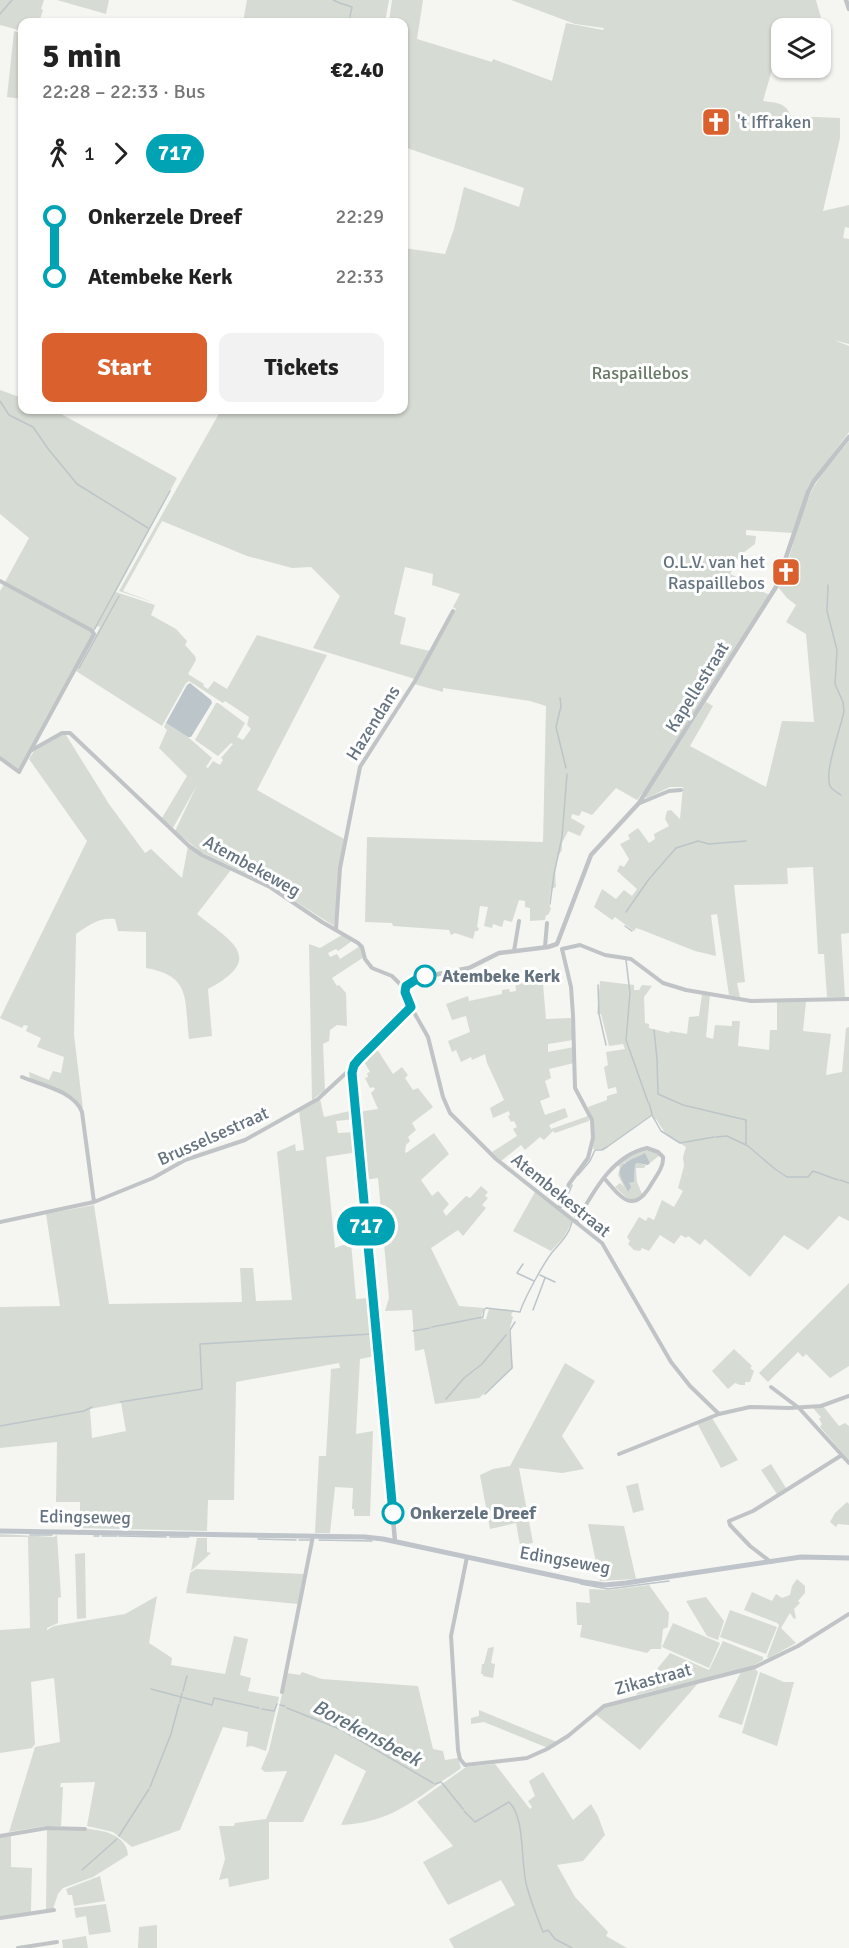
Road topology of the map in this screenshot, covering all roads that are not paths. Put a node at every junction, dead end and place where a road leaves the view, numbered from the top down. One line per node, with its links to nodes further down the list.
1 (846, 0): 2 (street)
2 (849, 9)
3 (849, 437): 9 (street, Kapellestraat)
4 (0, 581): 6 (street)
5 (453, 611): 12 (street, Hazendans)
6 (32, 750): 7 (street); 12 (street, Atembekeweg)
7 (0, 758)
8 (681, 790): 9 (street)
9 (639, 803): 13 (street, Kapellestraat)
10 (519, 921): 16 (street)
11 (547, 923): 14 (street)
12 (336, 929): 17 (street, Atembekeweg)
13 (557, 944): 14 (street); 15 (street)
14 (545, 947): 16 (street)
15 (562, 948): 18 (street); 24 (street)
16 (514, 951): 17 (street)
17 (405, 989): 19 (street, Atembekestraat)
18 (849, 999)
19 (411, 1007): 20 (street, Brusselsestraat); 24 (street, Atembekestraat)
20 (353, 1069): 23 (street, Brusselsestraat); 36 (street)
21 (22, 1077): 23 (street)
22 (604, 1178): 22 (street); 26 (street)
23 (94, 1202): 25 (street, Brusselsestraat)
24 (559, 1209): 26 (street, Atembekestraat)
25 (0, 1222)
26 (576, 1222): 30 (street, Atembekestraat)
27 (771, 1387): 29 (street)
28 (849, 1396): 29 (street)
29 (799, 1408): 30 (street); 32 (street)
30 (719, 1414): 31 (street)
31 (620, 1454)
32 (842, 1455): 33 (street); 39 (street)
33 (849, 1463)
34 (0, 1531): 35 (main road, Edingseweg)
35 (313, 1536): 36 (main road, Edingseweg); 41 (street)
36 (394, 1541): 37 (main road, Edingseweg)
37 (467, 1556): 39 (main road, Edingseweg); 40 (street, Zikastraat)
38 (849, 1558): 39 (main road, Edingseweg)
39 (771, 1562)
40 (849, 1614)
41 (282, 1692)
42 (85, 1829): 43 (street)
43 (0, 1836)
44 (54, 1910): 45 (street)
45 (0, 1918)
46 (57, 1942): 47 (street)
47 (18, 1948)

